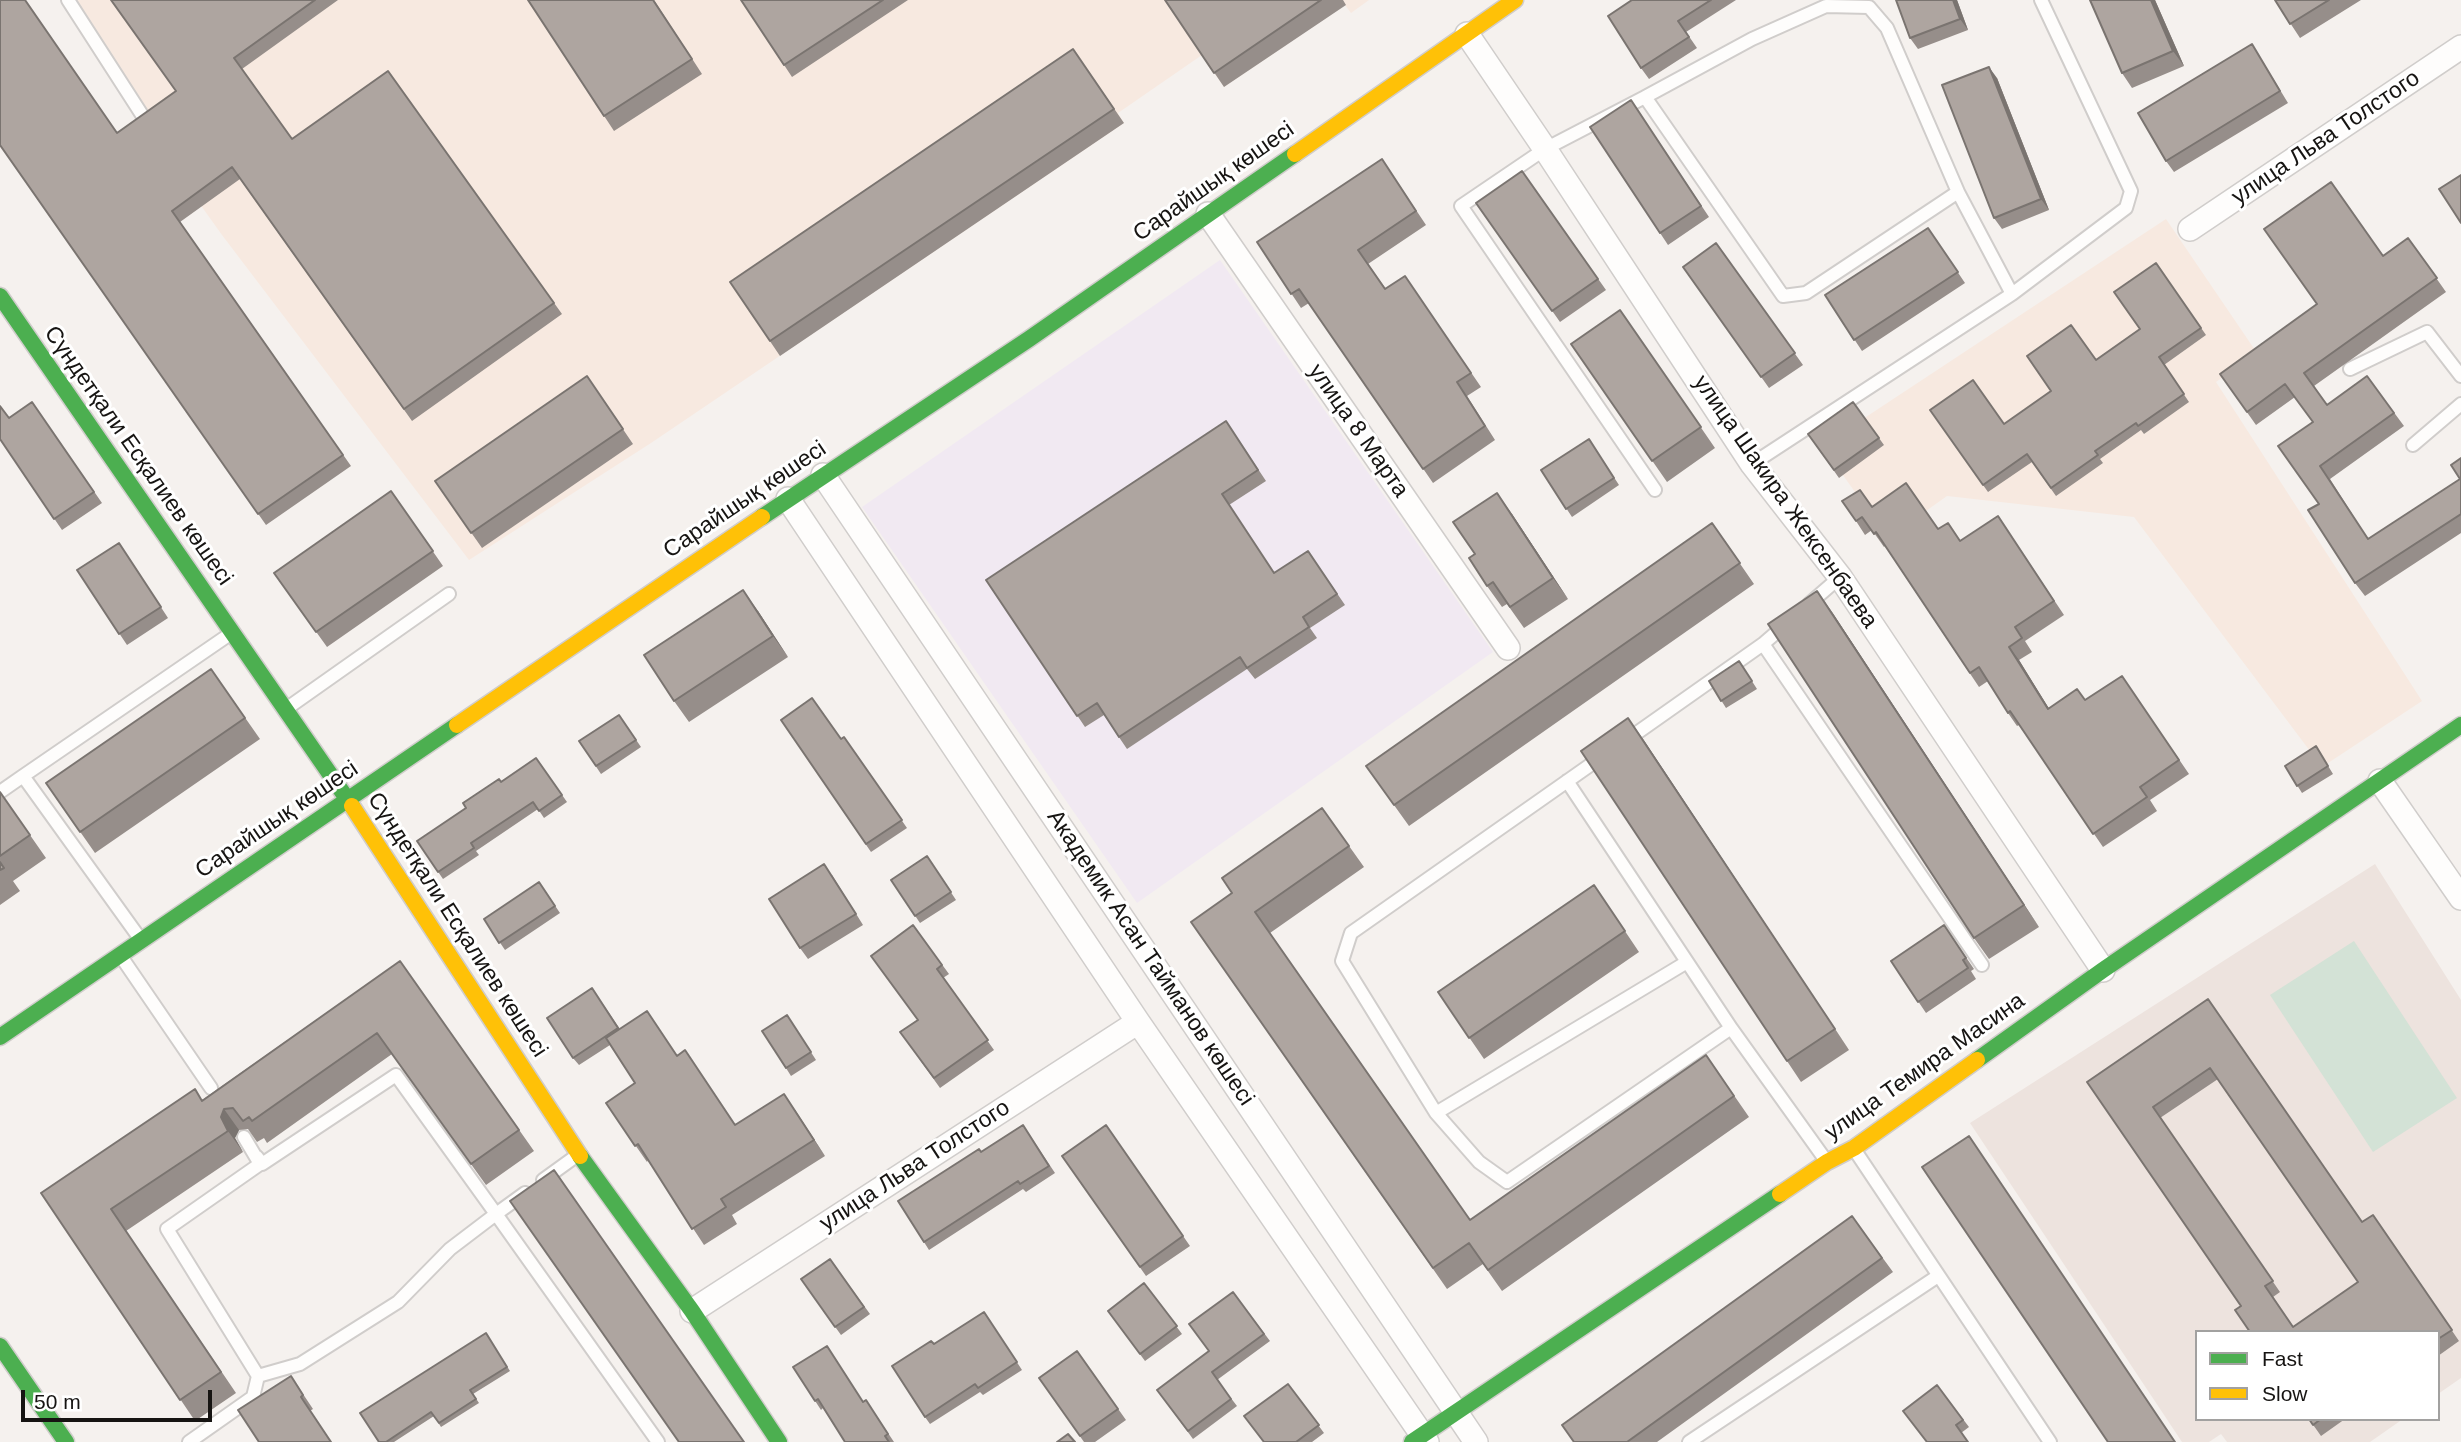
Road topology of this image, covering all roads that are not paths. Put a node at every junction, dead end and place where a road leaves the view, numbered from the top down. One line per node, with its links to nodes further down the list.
1 (68, 0): 7 (lane)
2 (1515, 0): 4 (street, Сарайшық көшесі)
3 (2041, 0): 12 (lane)
4 (1467, 34): 8 (street, улица Шакира Жексенбаева); 10 (street, Сарайшық көшесі)
5 (2461, 47): 11 (street, улица Льва Толстого)
6 (1645, 97): 8 (lane); 9 (lane); 9 (lane)
7 (144, 118)
8 (1545, 149): 18 (street, улица Шакира Жексенбаева); 20 (lane)
9 (1958, 192): 12 (lane)
10 (1208, 214): 19 (street, Сарайшық көшесі); 26 (street, улица 8 Марта)
11 (2190, 229)
12 (2012, 294): 18 (lane)
13 (0, 296): 24 (street, Сүндетқали Есқалиев көшесі)
14 (2350, 369): 15 (lane)
15 (2461, 376)
16 (2461, 404): 17 (lane)
17 (2413, 445)
18 (1752, 464): 22 (street, улица Шакира Жексенбаева)
19 (823, 475): 21 (street, Сарайшық көшесі); 55 (street, Академик Асан Тайманов көшесі)
20 (1654, 490)
21 (788, 499): 33 (street, Сарайшық көшесі); 40 (street, Академик Асан Тайманов көшесі)
22 (1840, 577): 25 (lane); 39 (street, улица Шакира Жексенбаева)
23 (449, 594): 27 (lane)
24 (232, 632): 27 (street, Сүндетқали Есқалиев көшесі); 29 (lane)
25 (1763, 644): 30 (lane); 38 (lane)
26 (1508, 648)
27 (285, 709): 33 (street, Сүндетқали Есқалиев көшесі)
28 (2461, 725): 31 (street, улица Темира Масина)
29 (23, 776): 32 (lane); 35 (lane)
30 (1567, 781): 37 (lane); 44 (lane)
31 (2380, 781): 34 (street); 39 (street, улица Темира Масина)
32 (0, 792)
33 (347, 799): 35 (street, Сарайшық көшесі); 48 (street, Сүндетқали Есқалиев көшесі)
34 (2461, 898)
35 (142, 940): 36 (street, Сарайшық көшесі)
36 (120, 955): 42 (street, Сарайшық көшесі); 43 (lane)
37 (1687, 962): 41 (lane); 44 (lane)
38 (1982, 965)
39 (2103, 970): 47 (street, улица Темира Масина)
40 (1139, 1021): 52 (street, улица Льва Толстого); 56 (street, Академик Асан Тайманов көшесі)
41 (1731, 1028): 44 (lane); 49 (lane)
42 (0, 1037)
43 (211, 1088)
44 (1436, 1113)
45 (236, 1125): 46 (lane)
46 (244, 1137): 50 (lane); 54 (lane)
47 (1854, 1148): 49 (street, улица Темира Масина); 51 (lane)
48 (579, 1154): 50 (lane); 52 (street, Сүндетқали Есқалиев көшесі)
49 (1827, 1162): 55 (street, улица Темира Масина)
50 (496, 1214): 54 (lane); 59 (lane)
51 (1938, 1276): 62 (lane); 63 (lane)
52 (692, 1311): 60 (street, Сүндетқали Есқалиев көшесі)
53 (0, 1346): 57 (street)
54 (258, 1376): 58 (lane)
55 (1455, 1413): 56 (street, улица Темира Масина); 61 (street, Академик Асан Тайманов көшесі)
56 (1421, 1440)
57 (66, 1442)
58 (189, 1442)
59 (658, 1442)
60 (779, 1442)
61 (1476, 1442)
62 (1689, 1442)
63 (2050, 1442)

